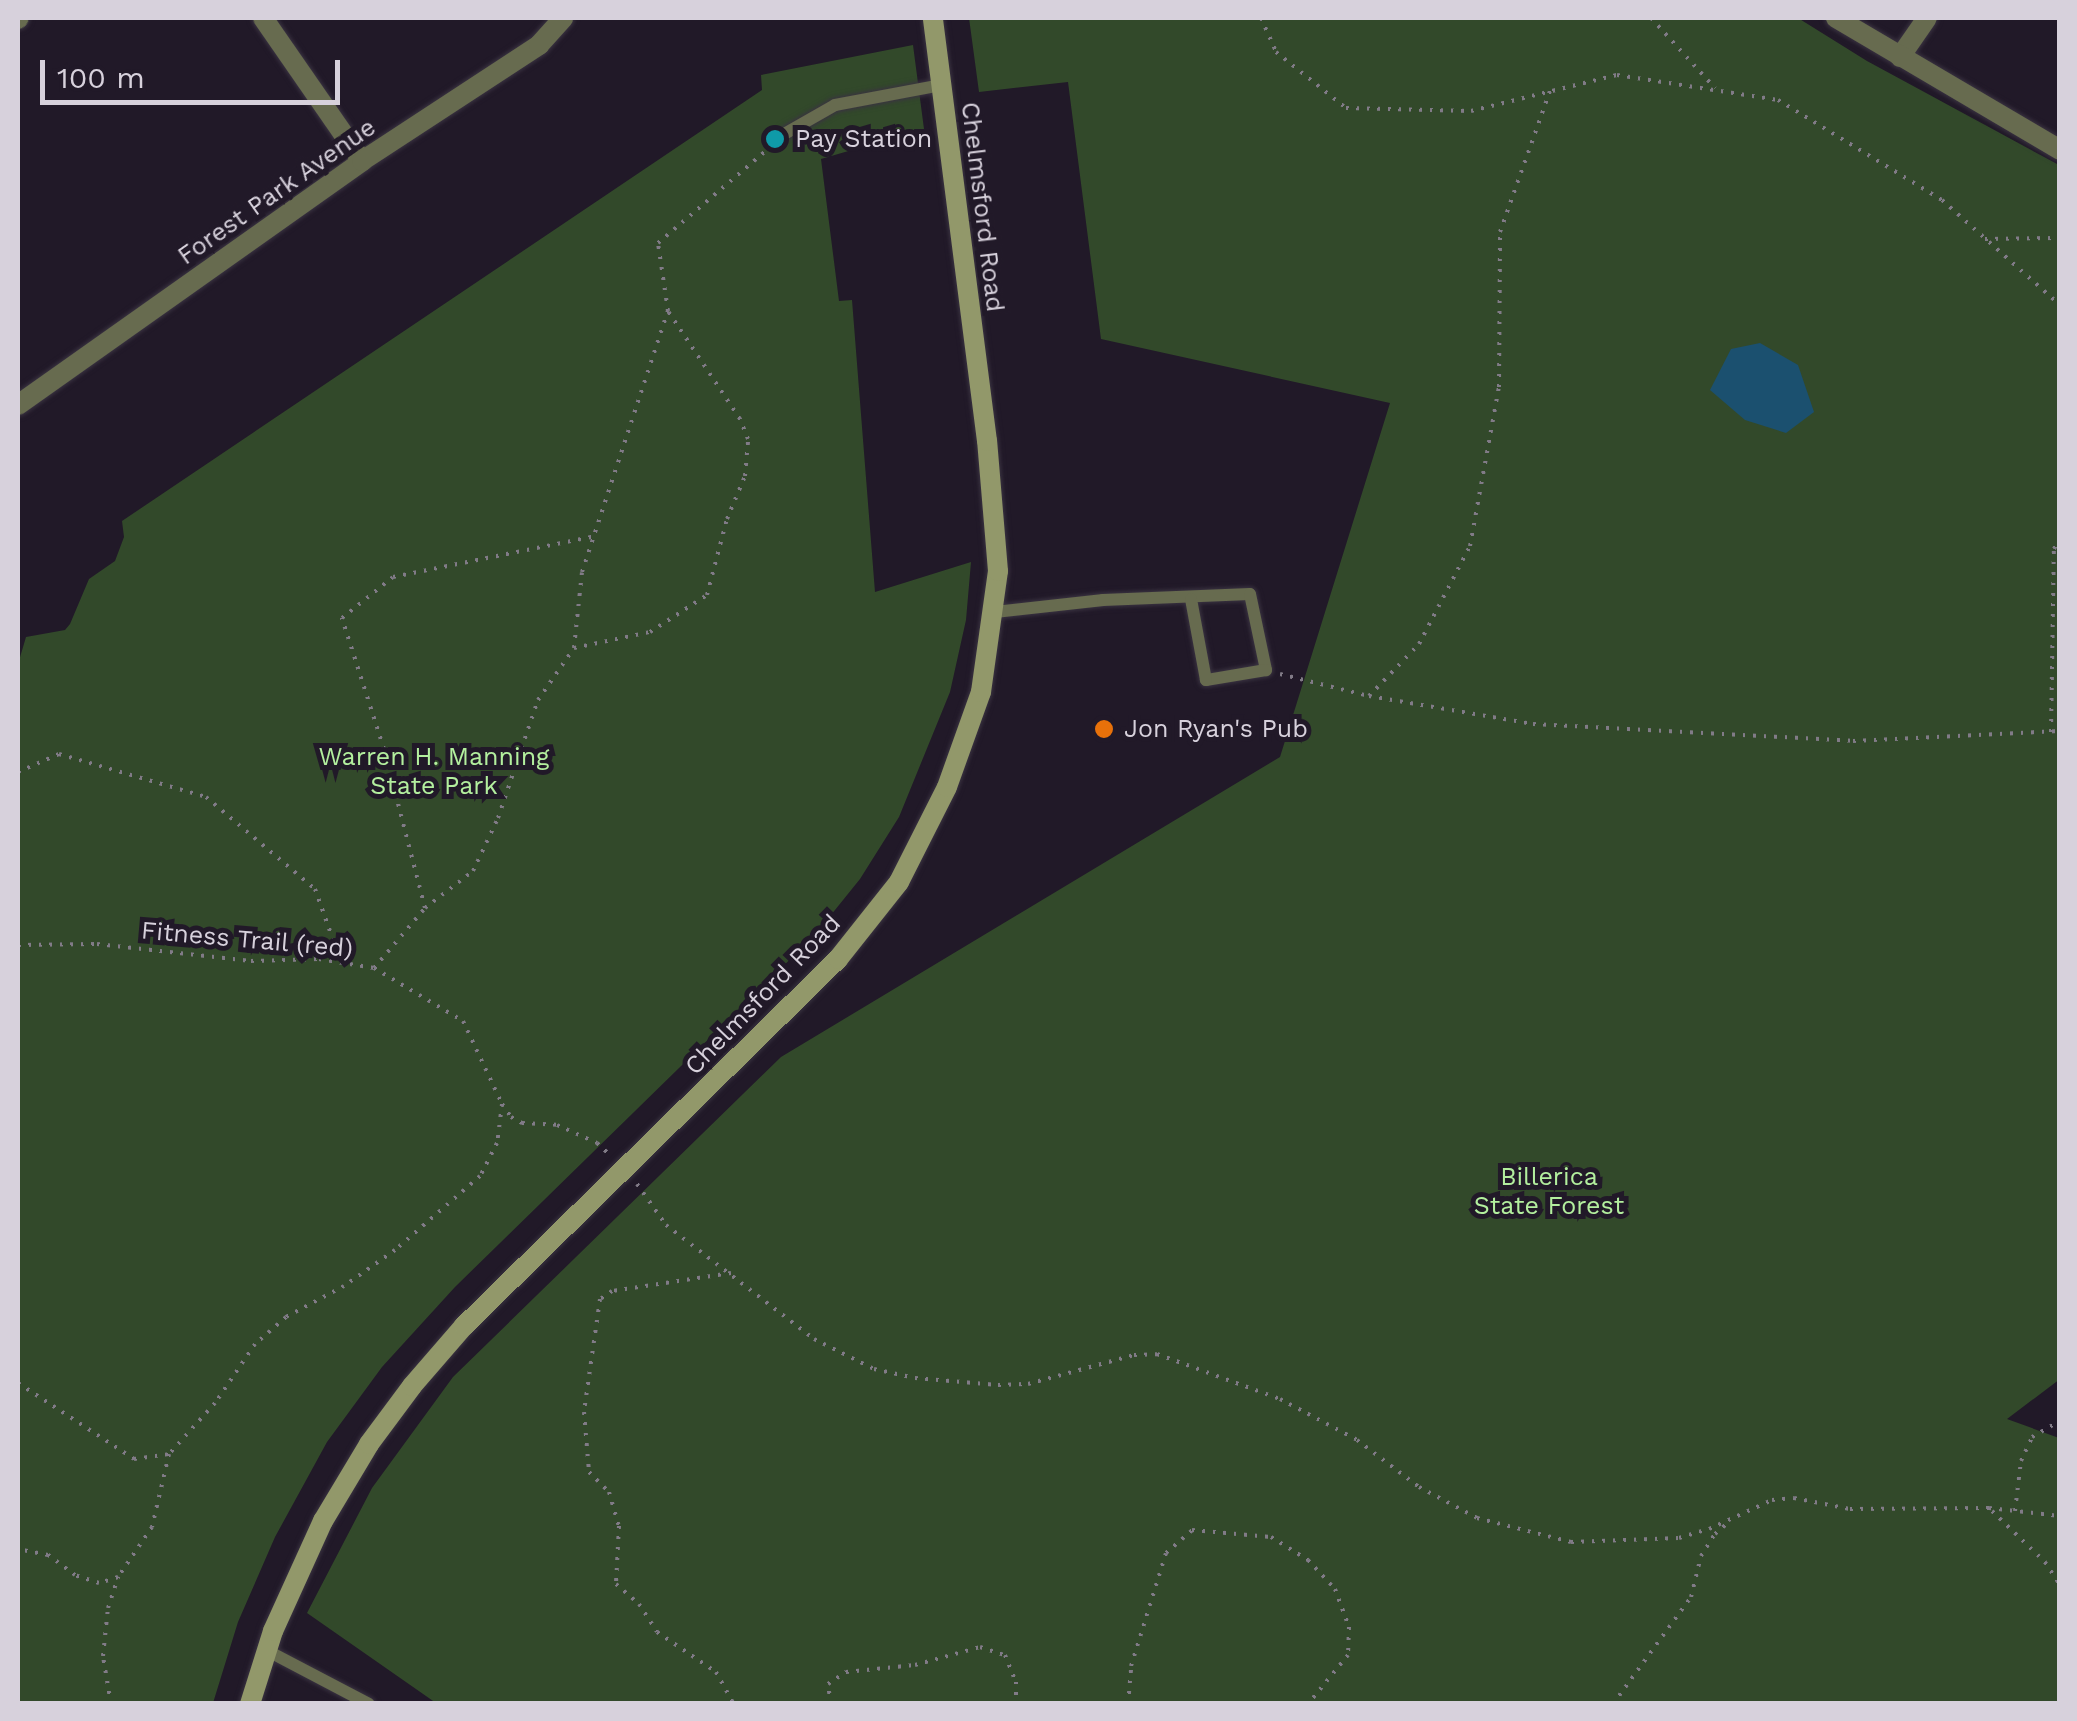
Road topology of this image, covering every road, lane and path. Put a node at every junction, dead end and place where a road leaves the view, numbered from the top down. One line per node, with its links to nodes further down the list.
1 (262, 18): 14 (street)
2 (563, 18): 14 (street, Forest Park Avenue)
3 (933, 18): 9 (main road, Chelmsford Road)
4 (1261, 18): 11 (path)
5 (1651, 18): 10 (path)
6 (1836, 18): 8 (street)
7 (1927, 18): 8 (street)
8 (1900, 57): 13 (street)
9 (942, 85): 12 (lane); 23 (main road, Chelmsford Road)
10 (1718, 90): 11 (path); 15 (path)
11 (1550, 92): 26 (path)
12 (786, 134): 18 (path)
13 (2060, 150)
14 (362, 162): 19 (street, Forest Park Avenue)
15 (1985, 238): 16 (path); 17 (path)
16 (2060, 238)
17 (2060, 305)
18 (668, 311): 20 (path); 24 (path)
19 (18, 405)
20 (596, 536): 24 (path); 30 (path)
21 (2060, 537): 28 (path)
22 (1191, 599): 23 (lane); 25 (lane); 25 (lane)
23 (995, 612): 35 (main road, Chelmsford Road)
24 (574, 648): 30 (path)
25 (1266, 670): 26 (path)
26 (1370, 696): 28 (path)
27 (2060, 731): 28 (path)
28 (2051, 732)
29 (18, 772): 32 (path)
30 (425, 908): 33 (path)
31 (18, 945): 32 (path, Fitness Trail (red))
32 (341, 962): 33 (path, Fitness Trail (red))
33 (374, 968): 34 (path, Fitness Trail (red))
34 (502, 1104): 35 (path); 39 (path)
35 (624, 1169): 36 (path); 47 (main road, Chelmsford Road)
36 (731, 1273): 43 (path); 51 (path)
37 (18, 1383): 39 (path)
38 (2060, 1421): 41 (path)
39 (169, 1454): 45 (path)
40 (1989, 1508): 41 (path); 43 (path); 46 (path)
41 (2015, 1511): 42 (path)
42 (2060, 1516)
43 (1735, 1517): 56 (path)
44 (18, 1549): 45 (path)
45 (118, 1577): 48 (path)
46 (2060, 1584)
47 (266, 1650): 49 (main road, Chelmsford Road); 50 (lane)
48 (110, 1704)
49 (250, 1704)
50 (370, 1704)
51 (734, 1704)
52 (831, 1704): 53 (path)
53 (1016, 1704)
54 (1128, 1704): 55 (path)
55 (1308, 1704)
56 (1613, 1704)

